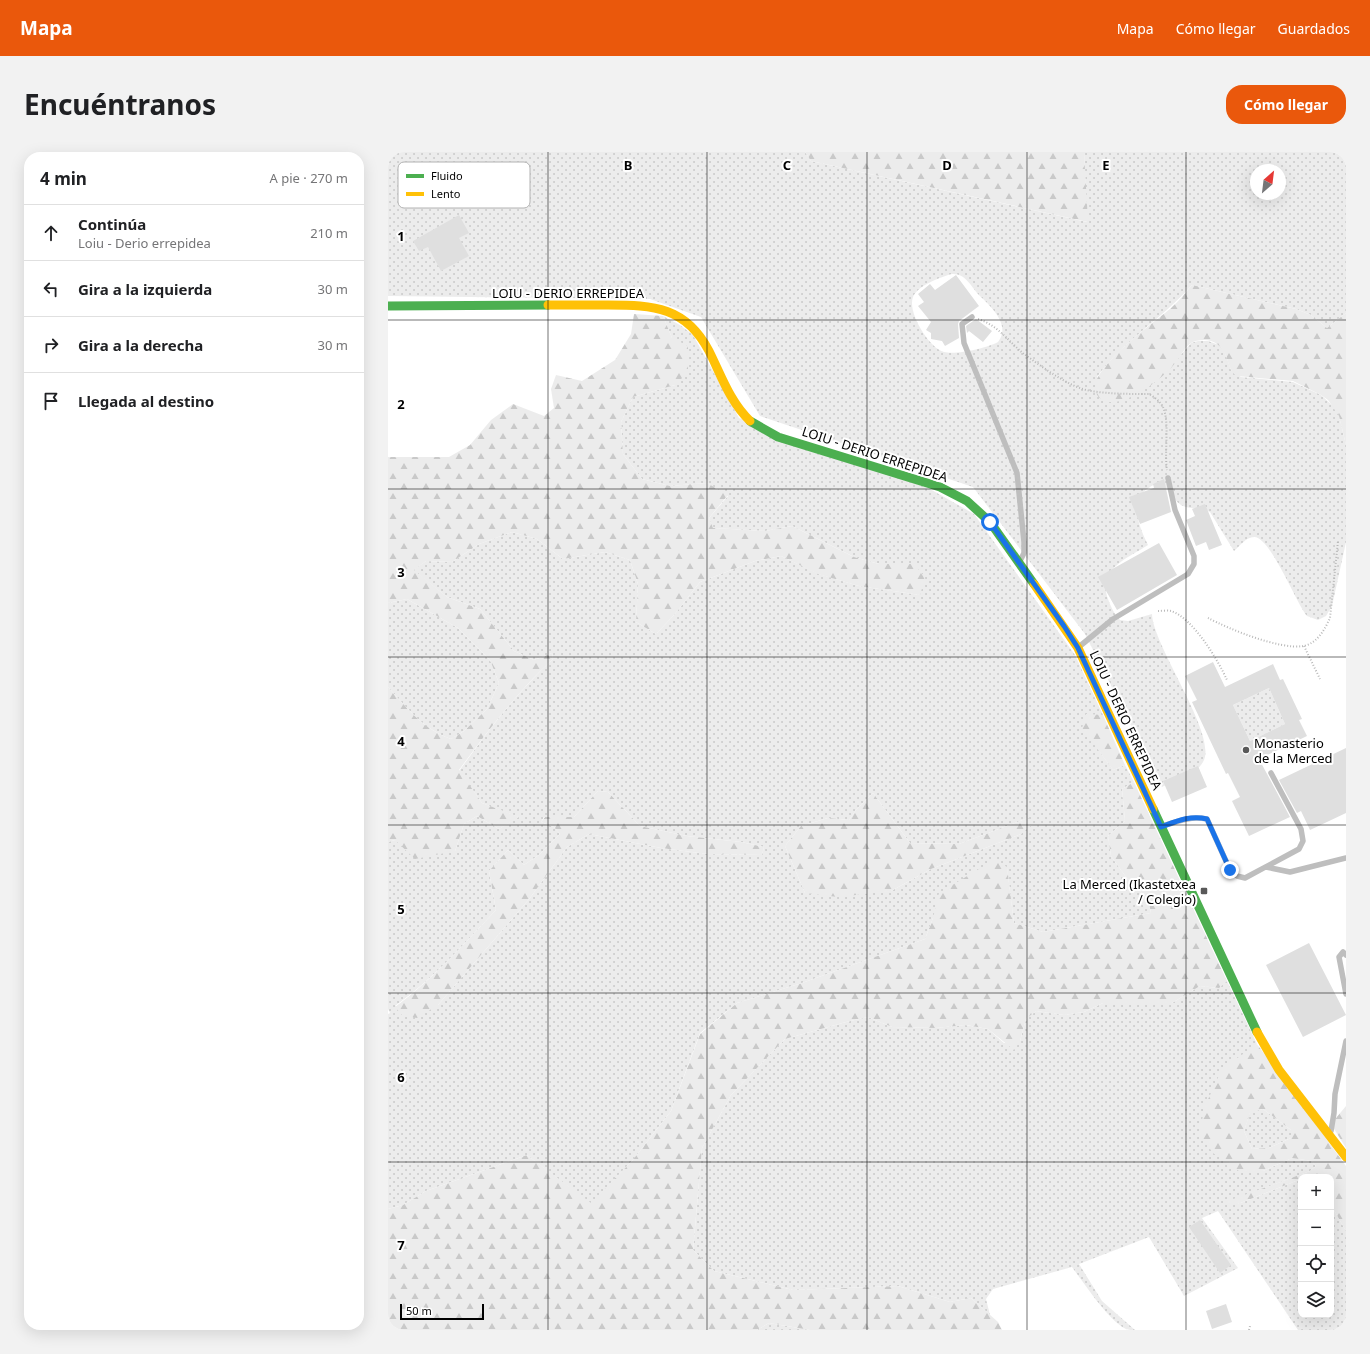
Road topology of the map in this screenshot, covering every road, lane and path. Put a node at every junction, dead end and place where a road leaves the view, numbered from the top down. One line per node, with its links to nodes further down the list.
1 (388, 306): 5 (main road, LOIU - DERIO ERREPIDEA)
2 (972, 317): 3 (path); 5 (lane)
3 (1168, 478): 9 (lane)
4 (1338, 541): 8 (path)
5 (1019, 563): 9 (main road, LOIU - DERIO ERREPIDEA)
6 (1158, 611): 11 (path)
7 (1208, 618): 8 (path)
8 (1304, 646): 10 (path)
9 (1078, 648): 13 (main road, LOIU - DERIO ERREPIDEA)
10 (1320, 679)
11 (1227, 680)
12 (1271, 773): 15 (lane)
13 (1161, 827): 15 (lane); 19 (main road, LOIU - DERIO ERREPIDEA)
14 (1346, 858): 15 (lane)
15 (1266, 867)
16 (1346, 955): 17 (lane)
17 (1346, 994)
18 (1346, 1041): 19 (lane)
19 (1330, 1136): 20 (main road, LOIU - DERIO ERREPIDEA)
20 (1346, 1157)
21 (1250, 1326): 22 (path)
22 (1249, 1330)

